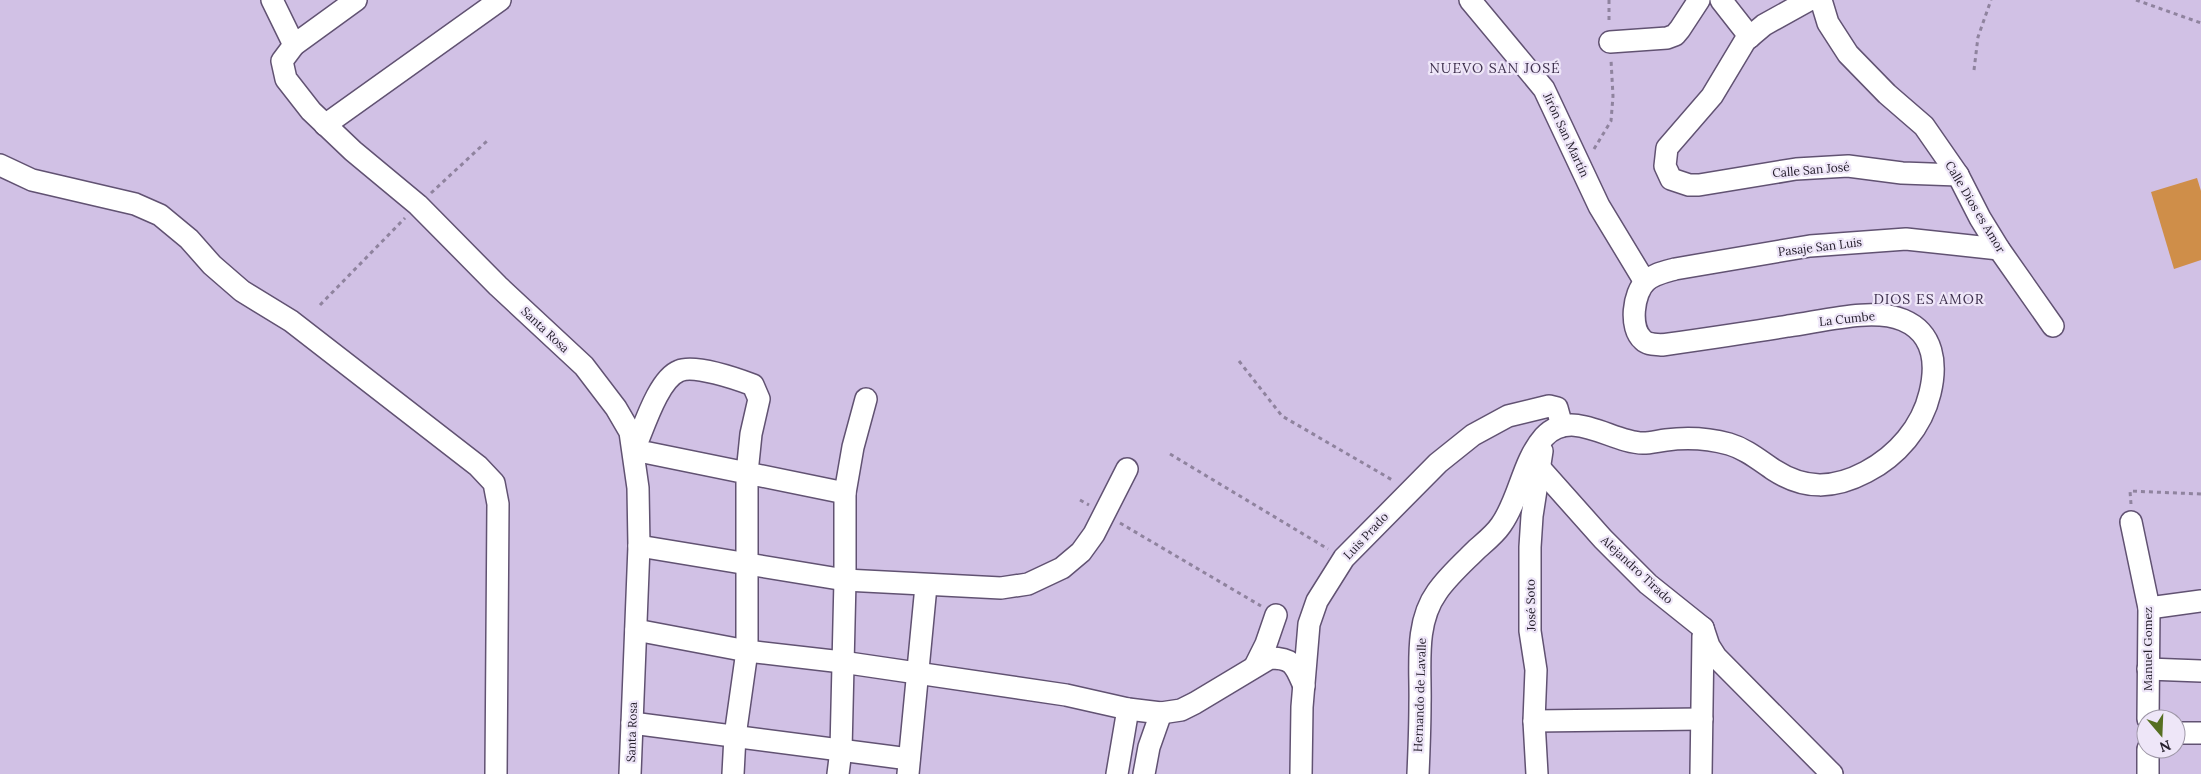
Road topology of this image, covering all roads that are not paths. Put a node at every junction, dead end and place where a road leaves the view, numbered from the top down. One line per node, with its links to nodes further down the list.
1 (272, 0): 11 (street)
2 (356, 0): 11 (street, Santa Rosa)
3 (500, 0): 12 (street)
4 (1470, 0): 16 (street, Jirón San Martín)
5 (1699, 0): 10 (street)
6 (1721, 0): 9 (street)
7 (1808, 0): 9 (street)
8 (1821, 0): 14 (street, Calle Dios es Amor)
9 (1750, 37): 14 (street, Calle San José)
10 (1610, 42)
11 (294, 45): 12 (street, Santa Rosa)
12 (325, 125): 20 (street, Santa Rosa)
13 (0, 165): 54 (street)
14 (1958, 175): 15 (street, Calle Dios es Amor)
15 (1999, 249): 16 (street, Pasaje San Luis); 17 (street, Calle Dios es Amor)
16 (1644, 282): 19 (street, La Cumbe)
17 (2053, 326)
18 (866, 399): 24 (street)
19 (1553, 431): 21 (street, José Soto); 41 (street, Luis Prado); 61 (street, Hernando de Lavalle)
20 (634, 450): 23 (street); 23 (street); 26 (street, Santa Rosa)
21 (1538, 466): 33 (street, Alejandro Tirado); 46 (street, José Soto)
22 (1127, 469): 29 (street)
23 (747, 473): 24 (street); 27 (street)
24 (845, 493): 28 (street)
25 (2131, 522): 31 (street, Manuel Gomez)
26 (639, 546): 27 (street); 34 (street, Santa Rosa)
27 (747, 564): 28 (street); 35 (street)
28 (845, 580): 29 (street); 36 (street)
29 (926, 586): 40 (street)
30 (2201, 601): 31 (street)
31 (2149, 608): 38 (street, Manuel Gomez)
32 (1276, 615): 37 (street)
33 (1703, 628): 45 (street); 64 (street)
34 (636, 630): 35 (street); 47 (street, Santa Rosa)
35 (747, 651): 36 (street); 50 (street)
36 (842, 662): 40 (street); 51 (street)
37 (1255, 666): 41 (street); 44 (street)
38 (2148, 669): 39 (street); 43 (street, Manuel Gomez)
39 (2201, 671)
40 (918, 674): 42 (street); 53 (street)
41 (1304, 686): 60 (street, Luis Prado)
42 (1128, 709): 44 (street); 58 (street)
43 (2148, 709)
44 (1161, 713): 59 (street)
45 (1702, 719): 46 (street); 63 (street)
46 (1534, 721): 62 (street, José Soto)
47 (632, 723): 50 (street); 55 (street, Santa Rosa)
48 (2186, 733): 49 (street)
49 (2201, 733)
50 (735, 736): 51 (street); 56 (street)
51 (841, 750): 53 (street); 57 (street)
52 (2148, 759): 65 (street)
53 (908, 766)
54 (496, 774)
55 (630, 774)
56 (733, 774)
57 (838, 774)
58 (1117, 774)
59 (1144, 774)
60 (1301, 774)
61 (1418, 774)
62 (1537, 774)
63 (1701, 774)
64 (1832, 774)
65 (2148, 774)

